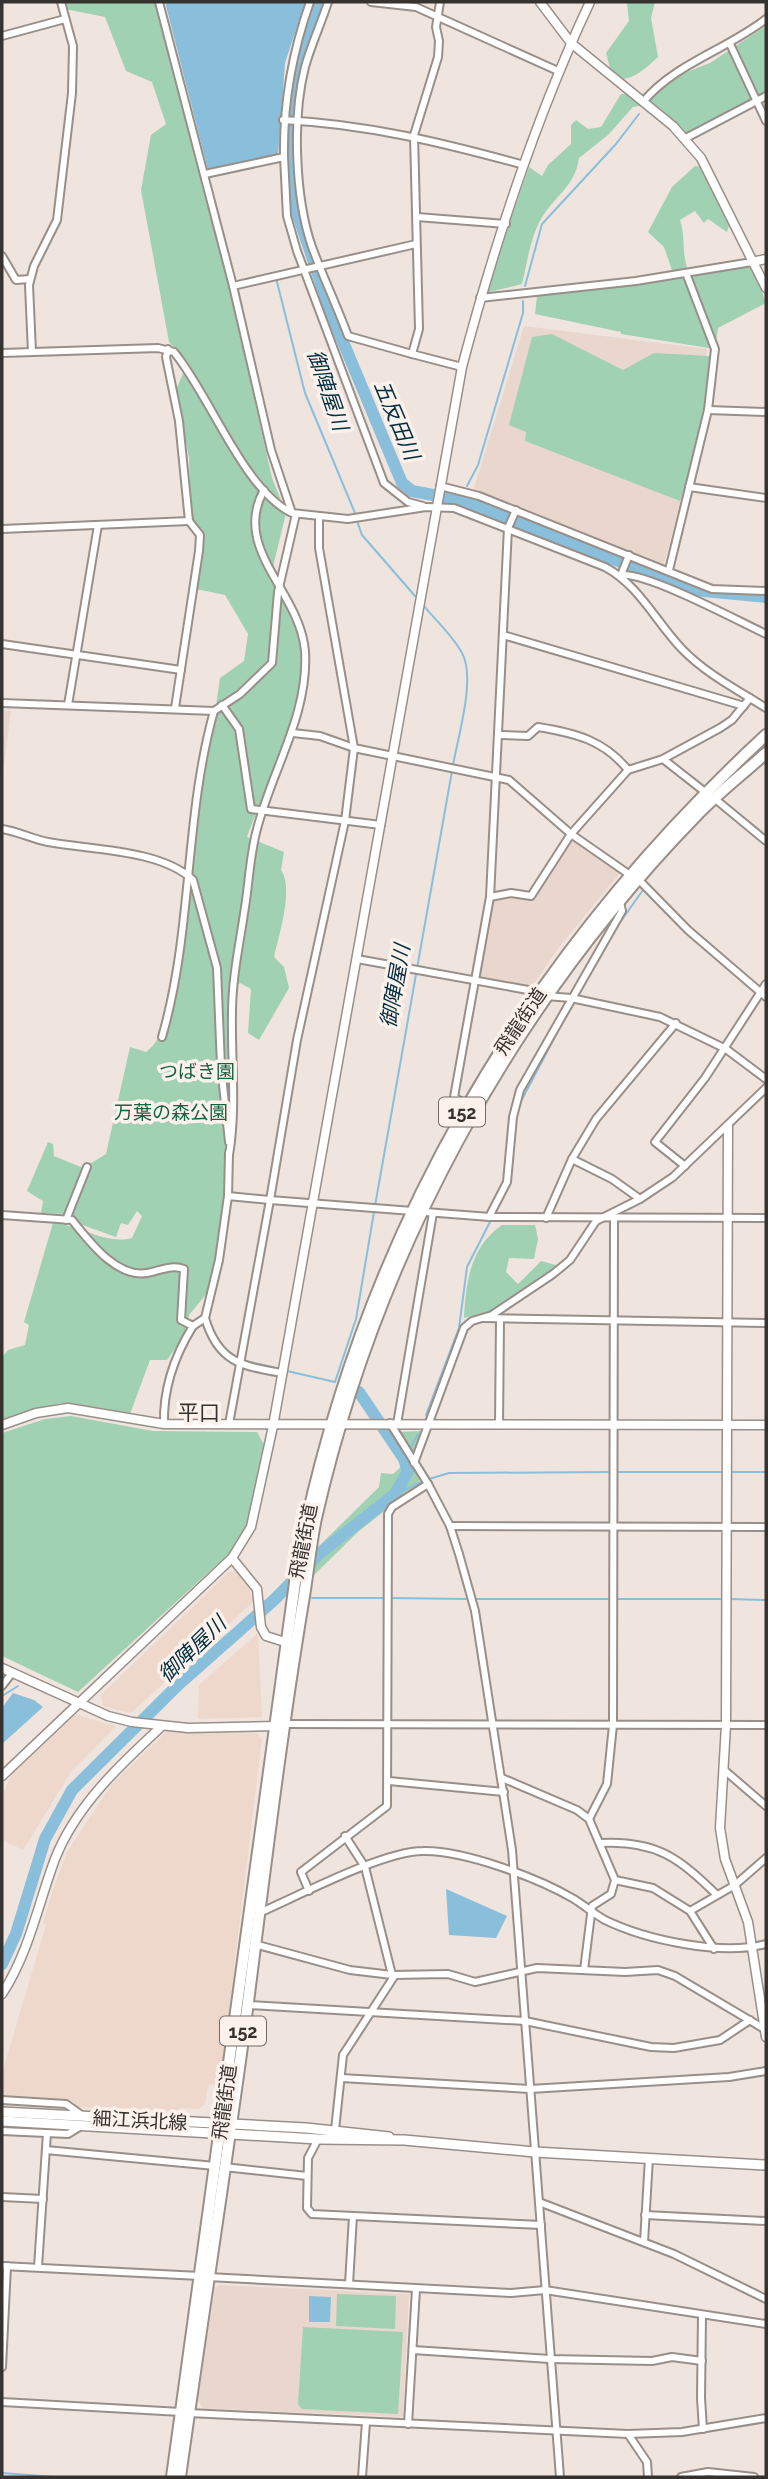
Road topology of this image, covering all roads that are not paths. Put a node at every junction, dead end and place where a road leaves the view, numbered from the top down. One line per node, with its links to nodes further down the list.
1 (61, 2): 10 (street)
2 (159, 2): 26 (street)
3 (310, 2): 19 (street)
4 (328, 2): 20 (street)
5 (371, 2): 9 (street)
6 (440, 2): 9 (street)
7 (540, 2): 13 (street)
8 (590, 2): 13 (street)
9 (437, 16): 15 (street); 22 (street)
10 (65, 19): 12 (street); 36 (street)
11 (766, 19): 14 (street)
12 (2, 36)
13 (571, 43): 15 (street); 17 (street)
14 (730, 44): 17 (street); 18 (street)
15 (558, 71): 25 (street)
16 (766, 96): 18 (street)
17 (643, 102): 23 (street)
18 (756, 102): 21 (street); 23 (street)
19 (284, 120): 20 (street); 24 (street)
20 (298, 121): 22 (street); 33 (street)
21 (766, 121)
22 (414, 135): 25 (street); 27 (street)
23 (684, 139): 32 (street)
24 (284, 156): 26 (street); 34 (street)
25 (524, 164): 28 (street)
26 (205, 174): 37 (street)
27 (417, 217): 28 (street); 29 (street)
28 (506, 224): 39 (street)
29 (416, 244): 33 (street); 43 (street)
30 (2, 256): 36 (street)
31 (766, 259): 32 (street)
32 (752, 262): 35 (street); 38 (street)
33 (321, 265): 34 (street); 43 (street)
34 (305, 267): 37 (street); 51 (street)
35 (686, 273): 39 (street); 45 (street)
36 (30, 279): 41 (street)
37 (233, 286): 53 (street)
38 (766, 288)
39 (480, 298): 44 (street)
40 (168, 349): 41 (street); 49 (street); 55 (street)
41 (32, 352): 42 (street)
42 (2, 353)
43 (412, 354): 44 (street)
44 (462, 367): 48 (street)
45 (708, 410): 46 (street); 47 (street)
46 (766, 412)
47 (689, 487): 50 (street); 60 (street)
48 (439, 489): 51 (street); 52 (street)
49 (264, 490): 53 (street); 62 (street)
50 (766, 498)
51 (433, 505): 54 (street); 57 (street); 82 (street)
52 (515, 512): 57 (street); 59 (street)
53 (294, 513): 54 (street); 62 (street)
54 (319, 517): 80 (street)
55 (189, 521): 56 (street); 68 (street)
56 (98, 525): 58 (street); 67 (street)
57 (509, 527): 61 (street); 65 (street)
58 (2, 528)
59 (628, 558): 60 (street); 61 (street)
60 (669, 570): 63 (street)
61 (622, 573): 64 (street); 69 (street)
62 (279, 586): 72 (street); 77 (street)
63 (766, 591)
64 (766, 634)
65 (503, 635): 74 (street); 78 (street)
66 (2, 644): 67 (street)
67 (76, 656): 68 (street); 71 (street)
68 (181, 670): 75 (street)
69 (750, 698): 73 (street); 74 (street)
70 (2, 703): 71 (street)
71 (68, 705): 75 (street)
72 (222, 705): 76 (street); 87 (street)
73 (765, 705)
74 (744, 706): 83 (street)
75 (175, 708): 76 (street)
76 (214, 711): 93 (street)
77 (293, 733): 80 (street); 87 (street)
78 (500, 735): 84 (street); 85 (street)
79 (766, 735): 86 (highway, 飛龍街道 / 152)
80 (354, 748): 82 (street); 88 (street)
81 (766, 753): 86 (highway, 飛龍街道 / 152)
82 (393, 756): 85 (street); 89 (street)
83 (663, 760): 84 (street); 86 (street)
84 (628, 770): 91 (street)
85 (498, 775): 91 (street); 95 (street)
86 (710, 795): 92 (street); 94 (highway, 飛龍街道 / 152)
87 (264, 811): 88 (street); 111 (street)
88 (345, 821): 89 (street); 117 (street)
89 (381, 825): 97 (street)
90 (2, 829): 93 (street)
91 (571, 834): 94 (street); 95 (street)
92 (766, 841)
93 (188, 875): 105 (street); 111 (street)
94 (634, 877): 96 (highway, 飛龍街道 / 152); 100 (street); 101 (highway, 飛龍街道 / 152)
95 (490, 897): 98 (street)
96 (620, 900): 101 (highway, 飛龍街道 / 152); 103 (street)
97 (357, 959): 98 (street); 118 (street)
98 (475, 981): 101 (street); 109 (street)
99 (766, 984): 100 (street)
100 (760, 992): 102 (street); 106 (street)
101 (542, 994): 103 (street); 109 (highway, 飛龍街道 / 152); 119 (highway, 飛龍街道 / 152)
102 (766, 997)
103 (571, 998): 104 (street); 122 (street)
104 (676, 1023): 106 (street); 112 (street)
105 (162, 1037)
106 (726, 1049): 107 (street); 113 (street)
107 (766, 1079)
108 (766, 1088): 110 (street)
109 (466, 1105): 119 (highway, 飛龍街道 / 152)
110 (728, 1126): 113 (street); 126 (street)
111 (229, 1155): 115 (street)
112 (572, 1159): 116 (street); 123 (street)
113 (685, 1166): 116 (street)
114 (87, 1167): 128 (street)
115 (228, 1196): 117 (street); 129 (street)
116 (640, 1199): 124 (street)
117 (270, 1200): 118 (street); 136 (street)
118 (313, 1204): 119 (street); 137 (street)
119 (416, 1212): 120 (street); 144 (highway, 飛龍街道 / 152)
120 (433, 1213): 122 (street); 138 (street)
121 (2, 1215): 128 (street)
122 (491, 1217): 123 (street)
123 (546, 1218): 124 (street)
124 (604, 1218): 125 (street); 130 (street)
125 (614, 1218): 126 (street); 132 (street)
126 (727, 1218): 127 (street); 133 (street)
127 (766, 1218)
128 (66, 1220): 135 (street)
129 (205, 1318): 135 (street); 136 (street)
130 (482, 1318): 131 (street); 141 (street)
131 (500, 1321): 132 (street); 142 (street)
132 (614, 1322): 133 (street); 145 (street)
133 (727, 1322): 134 (street); 146 (street)
134 (766, 1322)
135 (193, 1326): 139 (street)
136 (239, 1363): 137 (street); 140 (street)
137 (282, 1373): 148 (street)
138 (393, 1423): 141 (street); 144 (street); 149 (street)
139 (164, 1424): 140 (street); 143 (street)
140 (229, 1424): 148 (street)
141 (428, 1424): 142 (street); 149 (street)
142 (499, 1424): 145 (street)
143 (2, 1425)
144 (335, 1425): 148 (street); 156 (highway, 飛龍街道 / 152); 166 (highway, 飛龍街道 / 152)
145 (612, 1425): 146 (street); 152 (street)
146 (727, 1425): 147 (street); 153 (street)
147 (766, 1425)
148 (274, 1426): 155 (street)
149 (412, 1460): 150 (street)
150 (428, 1484): 151 (street); 161 (street)
151 (450, 1526): 152 (street); 162 (street)
152 (612, 1526): 153 (street); 163 (street)
153 (726, 1527): 154 (street); 167 (street)
154 (766, 1527)
155 (232, 1558): 156 (street); 160 (street)
156 (285, 1642): 166 (highway, 飛龍街道 / 152)
157 (2, 1668): 158 (street)
158 (12, 1673): 159 (street); 160 (street)
159 (2, 1686)
160 (78, 1702): 165 (street); 169 (street)
161 (388, 1724): 162 (street); 166 (street); 171 (street)
162 (493, 1725): 163 (street); 170 (street)
163 (613, 1725): 167 (street); 174 (street)
164 (766, 1725): 167 (street)
165 (159, 1726): 166 (street); 194 (street)
166 (278, 1726): 186 (highway, 飛龍街道 / 152); 209 (highway, 飛龍街道 / 152)
167 (726, 1726): 168 (street)
168 (723, 1768): 173 (street); 181 (street)
169 (2, 1776)
170 (502, 1778): 172 (street); 174 (street)
171 (389, 1781): 172 (street); 175 (street)
172 (504, 1792): 179 (street)
173 (766, 1806)
174 (589, 1819): 176 (street)
175 (345, 1836): 178 (street); 182 (street)
176 (601, 1843): 180 (street); 183 (street)
177 (766, 1858): 181 (street)
178 (365, 1867): 179 (street); 182 (street); 193 (street)
179 (514, 1874): 184 (street); 192 (street)
180 (615, 1880): 184 (street); 185 (street)
181 (735, 1885): 183 (street); 189 (street)
182 (309, 1891): 186 (street)
183 (717, 1895): 185 (street)
184 (590, 1911): 190 (street); 191 (street)
185 (690, 1911): 190 (street)
186 (259, 1913): 187 (highway, 飛龍街道 / 152)
187 (254, 1944): 193 (street); 195 (highway, 飛龍街道 / 152)
188 (766, 1944): 189 (street)
189 (753, 1948): 190 (street); 199 (street)
190 (714, 1949)
191 (584, 1970): 192 (street); 197 (street)
192 (522, 1973): 193 (street); 198 (street)
193 (394, 1975): 196 (street)
194 (2, 1994)
195 (247, 2005): 196 (street); 209 (highway, 飛龍街道 / 152)
196 (372, 2012): 198 (street); 202 (street)
197 (750, 2020): 198 (street); 199 (street)
198 (525, 2021): 203 (street)
199 (766, 2030): 200 (street)
200 (766, 2037)
201 (766, 2071): 203 (street)
202 (341, 2078): 203 (street); 210 (street)
203 (530, 2089): 216 (street)
204 (2, 2100): 208 (street)
205 (2, 2112): 206 (main road, 細江浜北線)
206 (71, 2120): 207 (main road, 細江浜北線); 208 (main road, 細江浜北線)
207 (2, 2121)
208 (83, 2121): 209 (main road, 細江浜北線); 212 (street)
209 (225, 2129): 210 (main road, 細江浜北線); 213 (main road, 細江浜北線); 219 (highway, 飛龍街道 / 152)
210 (335, 2130): 214 (main road, 細江浜北線)
211 (2, 2131): 212 (street)
212 (47, 2133): 215 (street)
213 (318, 2139): 214 (main road, 細江浜北線); 220 (street)
214 (404, 2140): 216 (main road, 細江浜北線)
215 (46, 2150): 219 (street); 222 (street)
216 (535, 2152): 217 (main road, 細江浜北線); 223 (street)
217 (649, 2158): 218 (main road, 細江浜北線); 224 (street)
218 (766, 2165)
219 (220, 2166): 220 (street); 231 (highway, 飛龍街道 / 152)
220 (307, 2176): 225 (street)
221 (2, 2197): 222 (street)
222 (43, 2199): 230 (street)
223 (539, 2202): 227 (street); 228 (street)
224 (645, 2215): 226 (street); 228 (street)
225 (353, 2216): 227 (street); 232 (street)
226 (766, 2221)
227 (541, 2225): 234 (street)
228 (644, 2242): 235 (street)
229 (5, 2266): 230 (street); 241 (street)
230 (38, 2267): 231 (street)
231 (204, 2277): 232 (street); 243 (highway, 飛龍街道 / 152)
232 (349, 2284): 233 (street)
233 (416, 2289): 234 (street); 238 (street)
234 (545, 2290): 236 (street); 239 (street)
235 (766, 2299)
236 (702, 2315): 237 (street); 240 (street)
237 (766, 2324)
238 (413, 2350): 239 (street); 246 (street)
239 (550, 2360): 240 (street); 248 (street)
240 (702, 2361): 247 (street)
241 (2, 2367)
242 (2, 2402): 243 (street)
243 (185, 2412): 245 (street); 250 (highway, 飛龍街道 / 152); 251 (highway, 飛龍街道 / 152)
244 (766, 2417): 247 (street)
245 (366, 2422): 246 (street); 252 (street)
246 (408, 2424): 248 (street)
247 (704, 2429): 249 (street)
248 (556, 2432): 249 (street); 253 (street)
249 (628, 2434): 254 (street)
250 (172, 2477)
251 (180, 2477)
252 (362, 2477)
253 (560, 2477)
254 (648, 2477)
255 (681, 2477): 256 (street)
256 (754, 2477)

